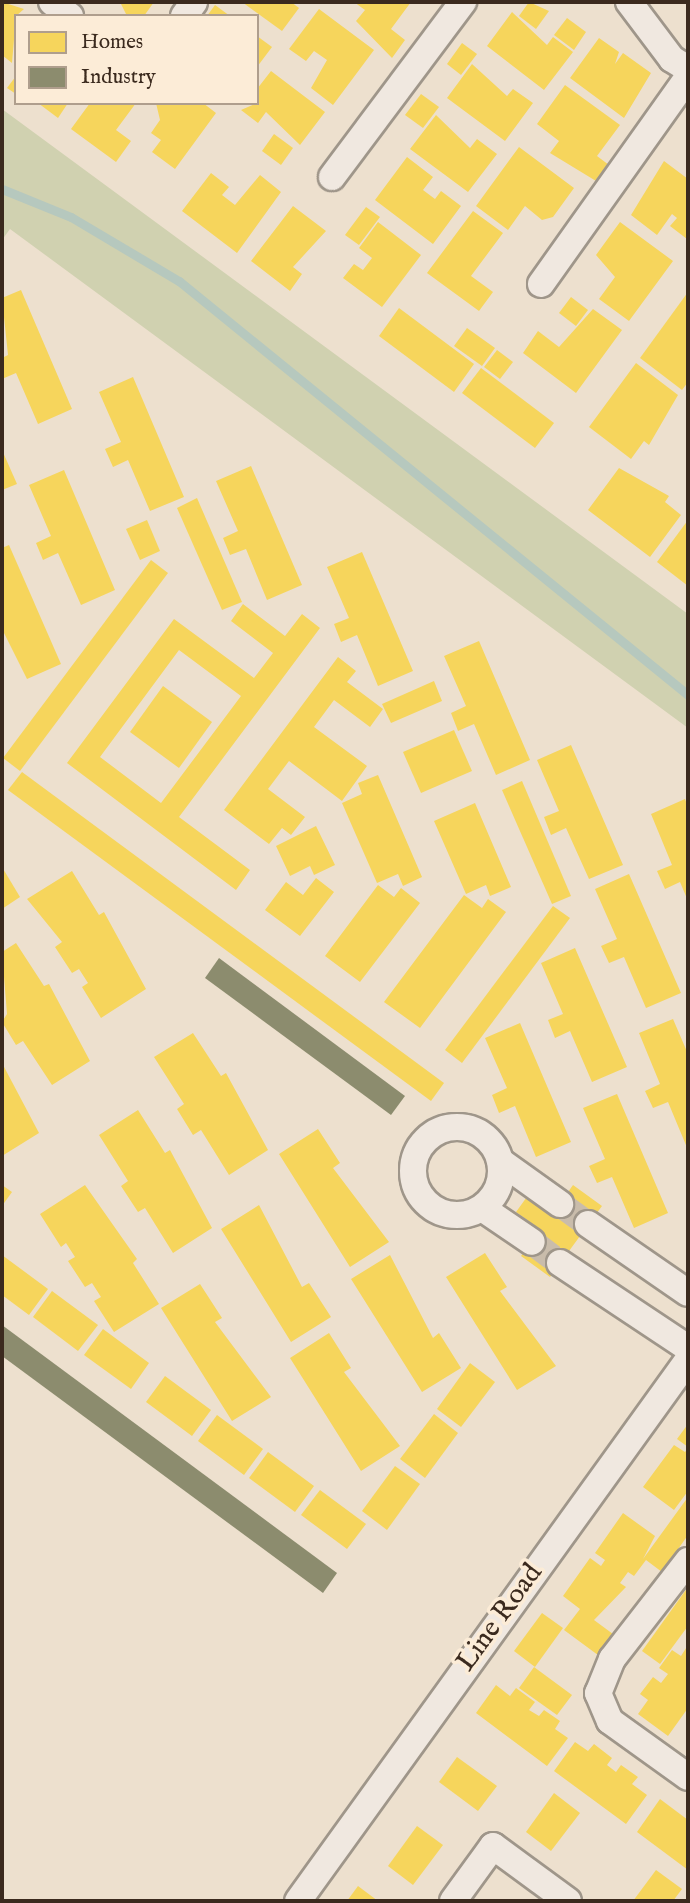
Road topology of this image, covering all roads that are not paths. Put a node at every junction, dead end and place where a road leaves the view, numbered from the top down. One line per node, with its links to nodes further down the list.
1 (52, 2): 4 (street)
2 (463, 2): 7 (street)
3 (629, 2): 5 (street)
4 (67, 14)
5 (688, 69)
6 (688, 77): 8 (street)
7 (332, 177)
8 (541, 284)
9 (500, 1161): 10 (street); 11 (street); 11 (street)
10 (560, 1204)
11 (482, 1208): 13 (street)
12 (588, 1224): 15 (street)
13 (532, 1242)
14 (560, 1263): 16 (street)
15 (688, 1293)
16 (688, 1348)
17 (688, 1360): 20 (street, Line Road)
18 (688, 1561): 19 (street)
19 (688, 1777)
20 (311, 1875): 21 (street, Line Road); 22 (street, Line Road)
21 (285, 1901)
22 (298, 1901)
23 (453, 1901): 24 (street)
24 (568, 1901)

